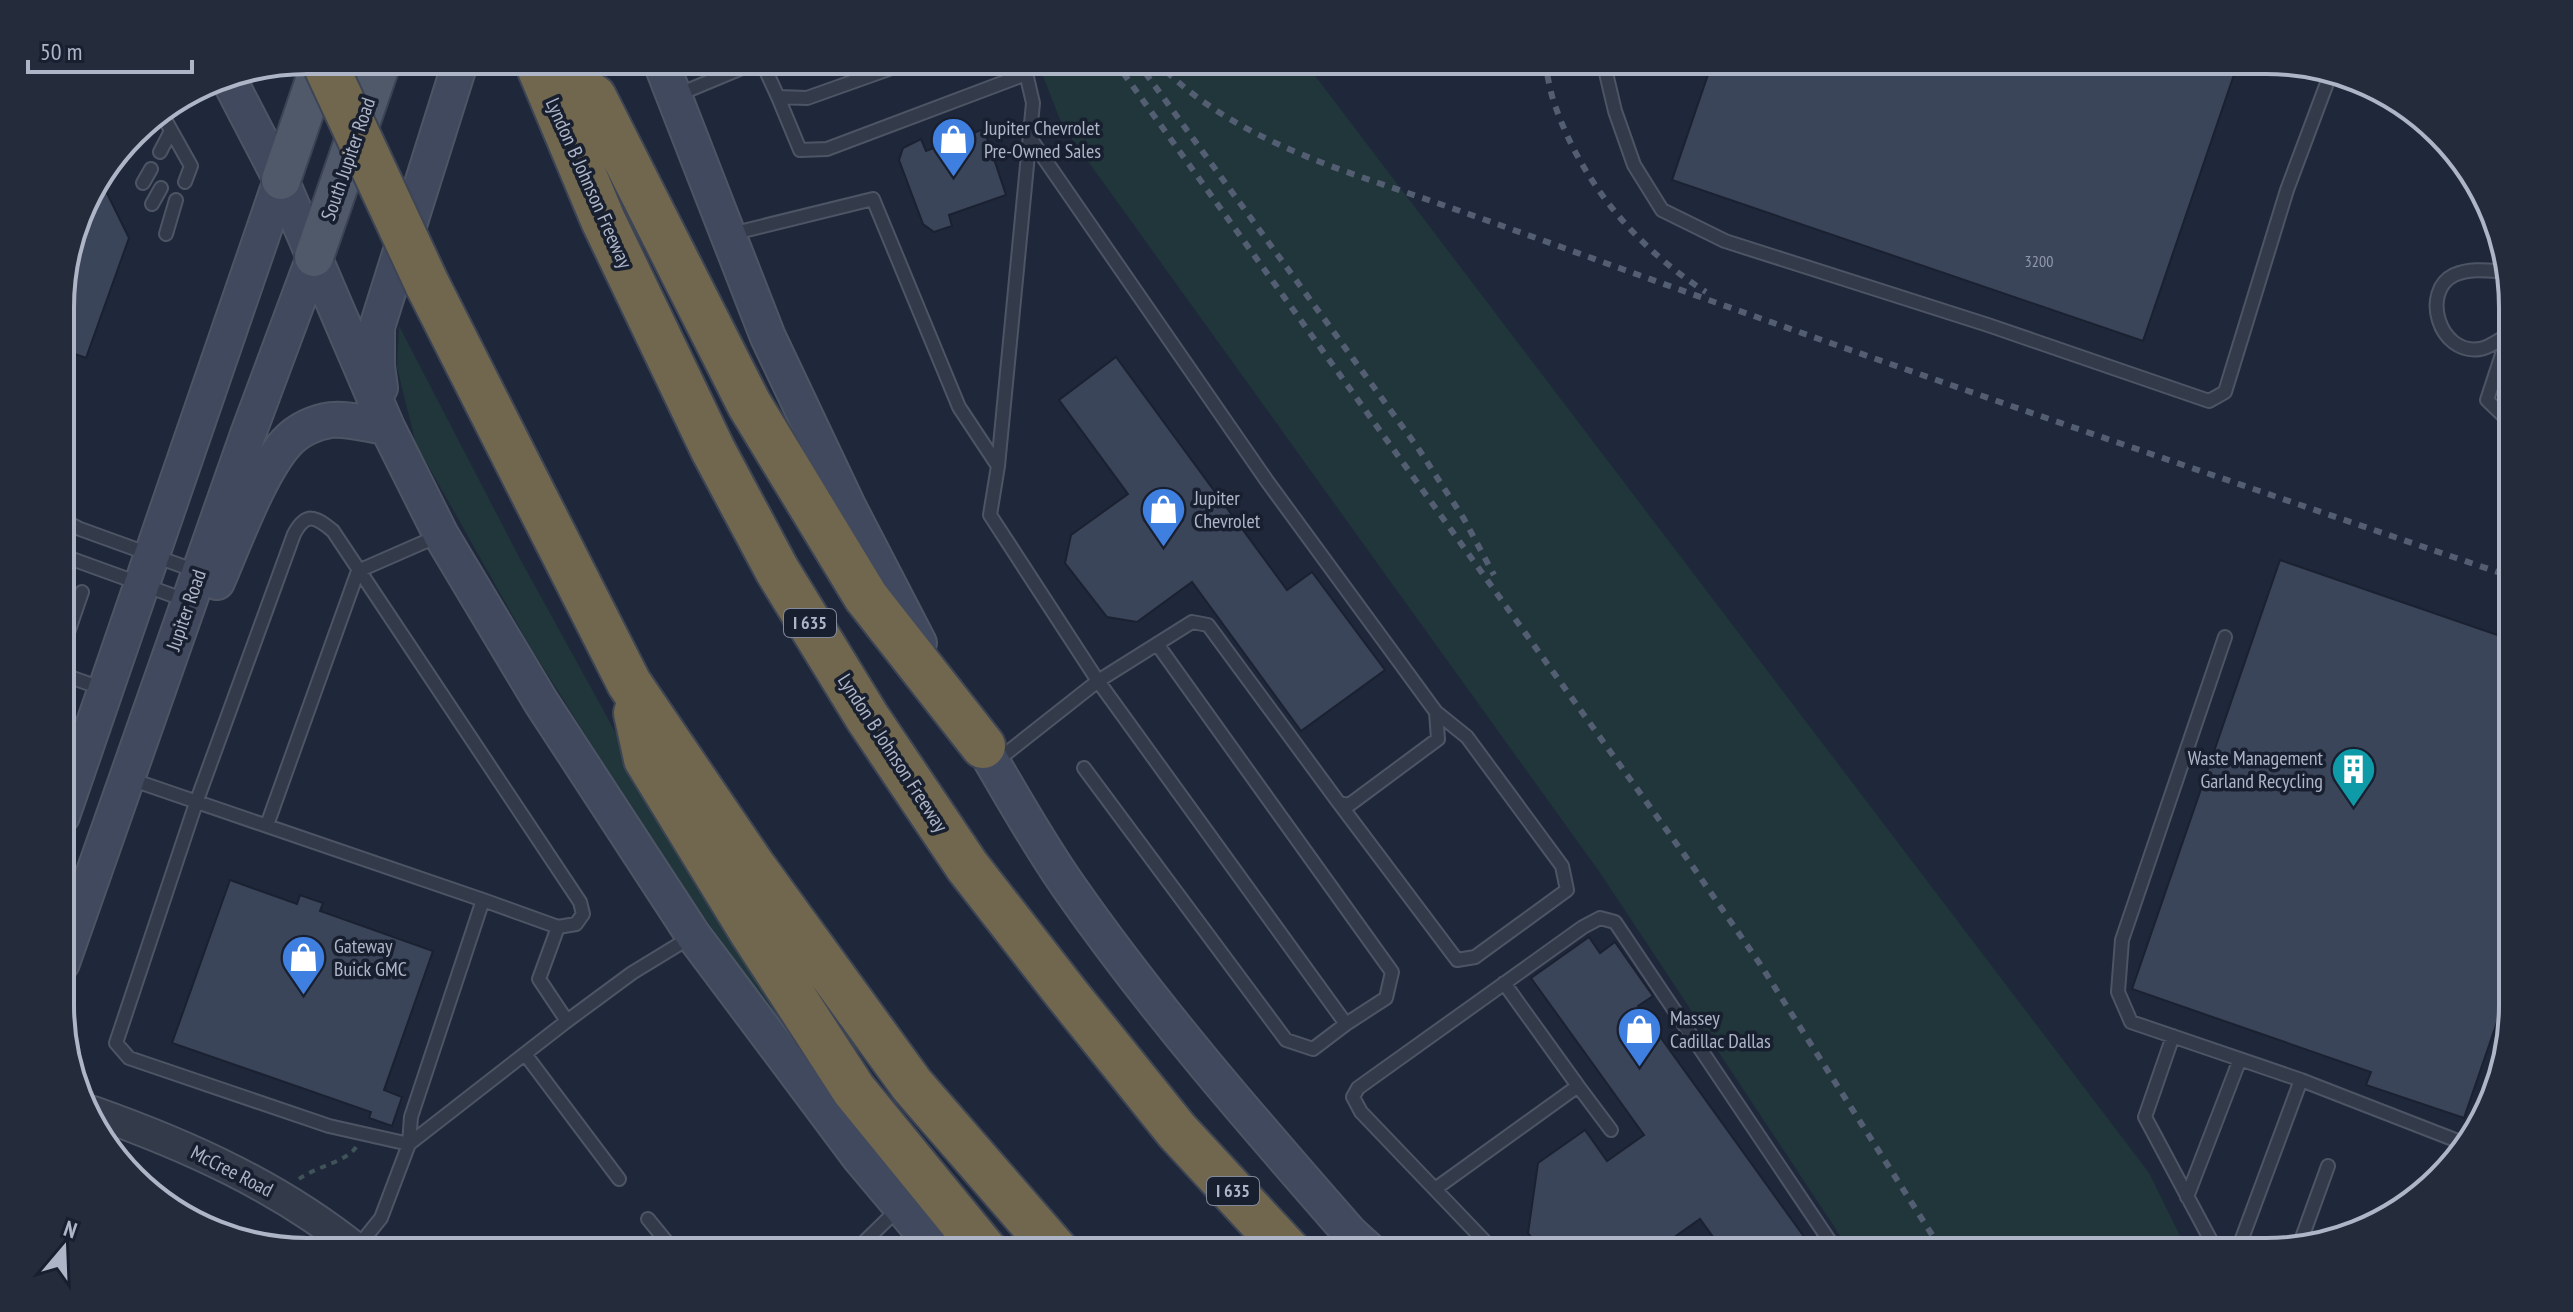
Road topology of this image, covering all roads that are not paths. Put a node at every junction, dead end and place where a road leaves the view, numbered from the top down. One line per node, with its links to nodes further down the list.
1 (317, 74): 24 (main road)
2 (329, 74): 52 (highway, bridge)
3 (377, 74): 32 (main road, South Jupiter Road)
4 (457, 74): 37 (main road)
5 (542, 74): 92 (highway, Lyndon B Johnson Freeway / I 635)
6 (558, 74): 55 (highway)
7 (665, 74): 15 (main road)
8 (728, 74): 15 (lane)
9 (767, 74): 16 (lane)
10 (875, 74): 16 (lane)
11 (1026, 74): 16 (lane); 19 (lane)
12 (1606, 74): 13 (lane)
13 (2327, 82)
14 (232, 86): 24 (main road)
15 (674, 97): 31 (main road)
16 (778, 97)
17 (166, 122): 18 (lane)
18 (171, 131): 20 (lane); 21 (lane)
19 (1030, 138): 38 (lane); 54 (lane)
20 (182, 150): 22 (lane); 25 (lane)
21 (160, 152)
22 (175, 163)
23 (151, 169): 26 (lane)
24 (281, 180): 32 (main road); 42 (main road)
25 (185, 182)
26 (143, 183)
27 (161, 188): 29 (lane)
28 (176, 200): 30 (lane)
29 (152, 204)
30 (166, 234)
31 (728, 235): 38 (lane); 55 (main road)
32 (314, 257): 37 (main road); 44 (main road, Jupiter Road)
33 (2496, 271): 34 (lane)
34 (2499, 338)
35 (2499, 364): 36 (lane)
36 (2499, 412)
37 (387, 427): 40 (main road); 49 (main road)
38 (998, 466): 51 (lane)
39 (74, 526): 42 (lane)
40 (441, 535): 43 (lane); 65 (main road)
41 (74, 559): 42 (lane)
42 (148, 570): 44 (lane); 44 (lane); 53 (main road)
43 (358, 571): 59 (lane); 61 (lane); 63 (lane)
44 (194, 587): 49 (main road, Jupiter Road)
45 (82, 592): 46 (lane)
46 (74, 615)
47 (2225, 637): 69 (lane)
48 (1157, 644): 51 (lane); 60 (lane); 68 (lane)
49 (166, 668): 57 (main road, Jupiter Road)
50 (74, 679): 53 (lane)
51 (1098, 681): 55 (lane); 68 (lane)
52 (629, 683): 90 (highway); 91 (highway)
53 (106, 690): 58 (main road)
54 (1436, 712): 60 (lane); 60 (lane)
55 (988, 754): 93 (main road)
56 (1084, 768): 68 (lane)
57 (127, 778): 59 (lane); 64 (main road, Jupiter Road)
58 (74, 782)
59 (196, 803): 61 (lane); 77 (lane)
60 (1339, 803)
61 (267, 825): 62 (lane)
62 (483, 900): 63 (lane); 77 (lane)
63 (558, 927): 67 (lane)
64 (74, 929)
65 (693, 935): 67 (lane); 82 (main road)
66 (1504, 983): 73 (lane); 80 (lane); 95 (lane)
67 (567, 1021): 70 (lane)
68 (1346, 1024)
69 (2173, 1036): 71 (lane); 81 (lane)
70 (525, 1054): 77 (lane); 79 (lane)
71 (2240, 1059): 72 (lane); 81 (lane)
72 (2301, 1080): 76 (lane); 97 (lane)
73 (1578, 1086): 75 (lane); 80 (lane)
74 (102, 1115): 85 (street, McCree Road)
75 (1611, 1130)
76 (2456, 1140)
77 (409, 1144): 86 (lane)
78 (2328, 1166): 84 (lane)
79 (619, 1179)
80 (1435, 1189): 94 (lane)
81 (2187, 1197): 96 (lane)
82 (901, 1207): 88 (lane); 89 (main road)
83 (648, 1219): 87 (lane)
84 (2303, 1235)
85 (341, 1238)
86 (367, 1238)
87 (664, 1238)
88 (869, 1238)
89 (927, 1238)
90 (975, 1238)
91 (1045, 1238)
92 (1276, 1238)
93 (1356, 1238)
94 (1482, 1238)
95 (1828, 1238)
96 (2209, 1238)
97 (2242, 1238)

